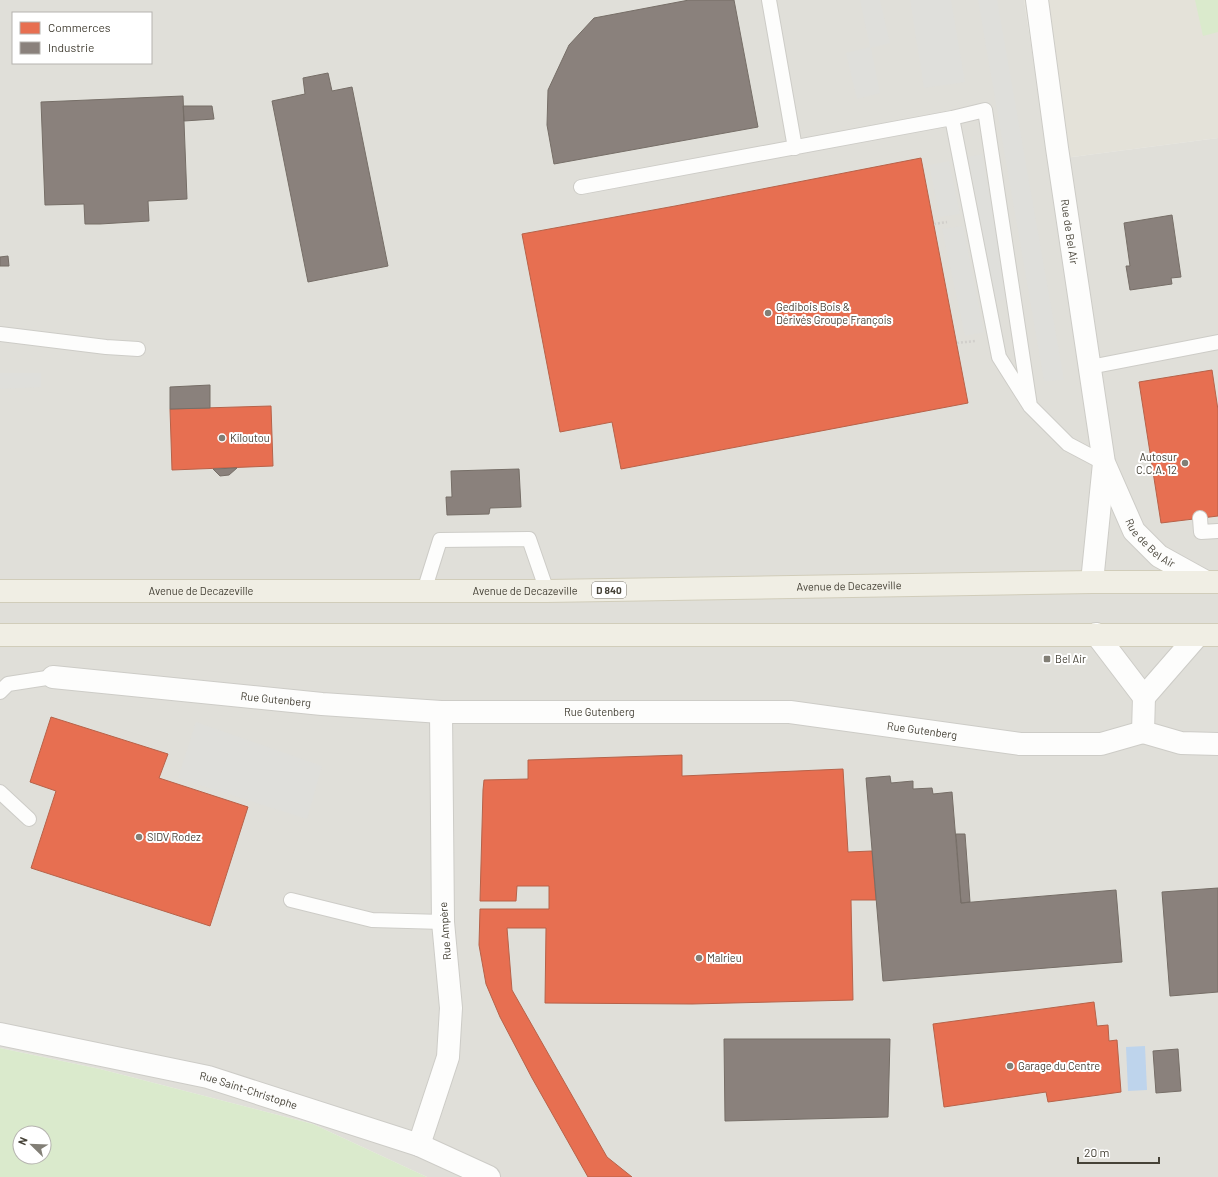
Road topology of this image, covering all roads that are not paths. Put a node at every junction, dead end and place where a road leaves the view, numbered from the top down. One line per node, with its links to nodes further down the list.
1 (769, 0): 4 (lane)
2 (1036, 0): 9 (street, Rue de Bel Air)
3 (952, 118): 4 (lane); 10 (lane); 10 (lane)
4 (795, 148): 5 (lane)
5 (581, 187)
6 (0, 334): 8 (lane)
7 (1218, 342): 9 (lane)
8 (138, 350)
9 (1090, 367): 11 (street, Rue de Bel Air)
10 (1030, 406): 11 (lane)
11 (1104, 463): 14 (street, Rue de Bel Air); 15 (street, Rue de Bel Air)
12 (1200, 518): 13 (lane)
13 (1218, 531)
14 (1092, 582): 15 (main road, Avenue de Decazeville / D 840); 18 (main road, Avenue de Decazeville / D 840)
15 (1212, 582)
16 (0, 591): 17 (main road, Avenue de Decazeville / D 840)
17 (424, 591): 18 (main road, Avenue de Decazeville / D 840); 18 (lane)
18 (547, 591)
19 (1096, 634): 20 (main road); 21 (main road); 24 (street)
20 (0, 635)
21 (1208, 635): 24 (street)
22 (53, 677): 23 (lane); 25 (street, Rue Gutenberg)
23 (0, 692)
24 (1144, 698): 26 (street)
25 (441, 712): 26 (street, Rue Gutenberg); 31 (street, Rue Ampère)
26 (1143, 732): 27 (street)
27 (1218, 744)
28 (0, 792): 29 (lane)
29 (29, 819)
30 (292, 900): 31 (lane)
31 (442, 922): 33 (street, Rue Ampère)
32 (0, 1034): 33 (street, Rue Saint-Christophe)
33 (419, 1146): 34 (street, Rue Saint-Christophe)
34 (489, 1177)

